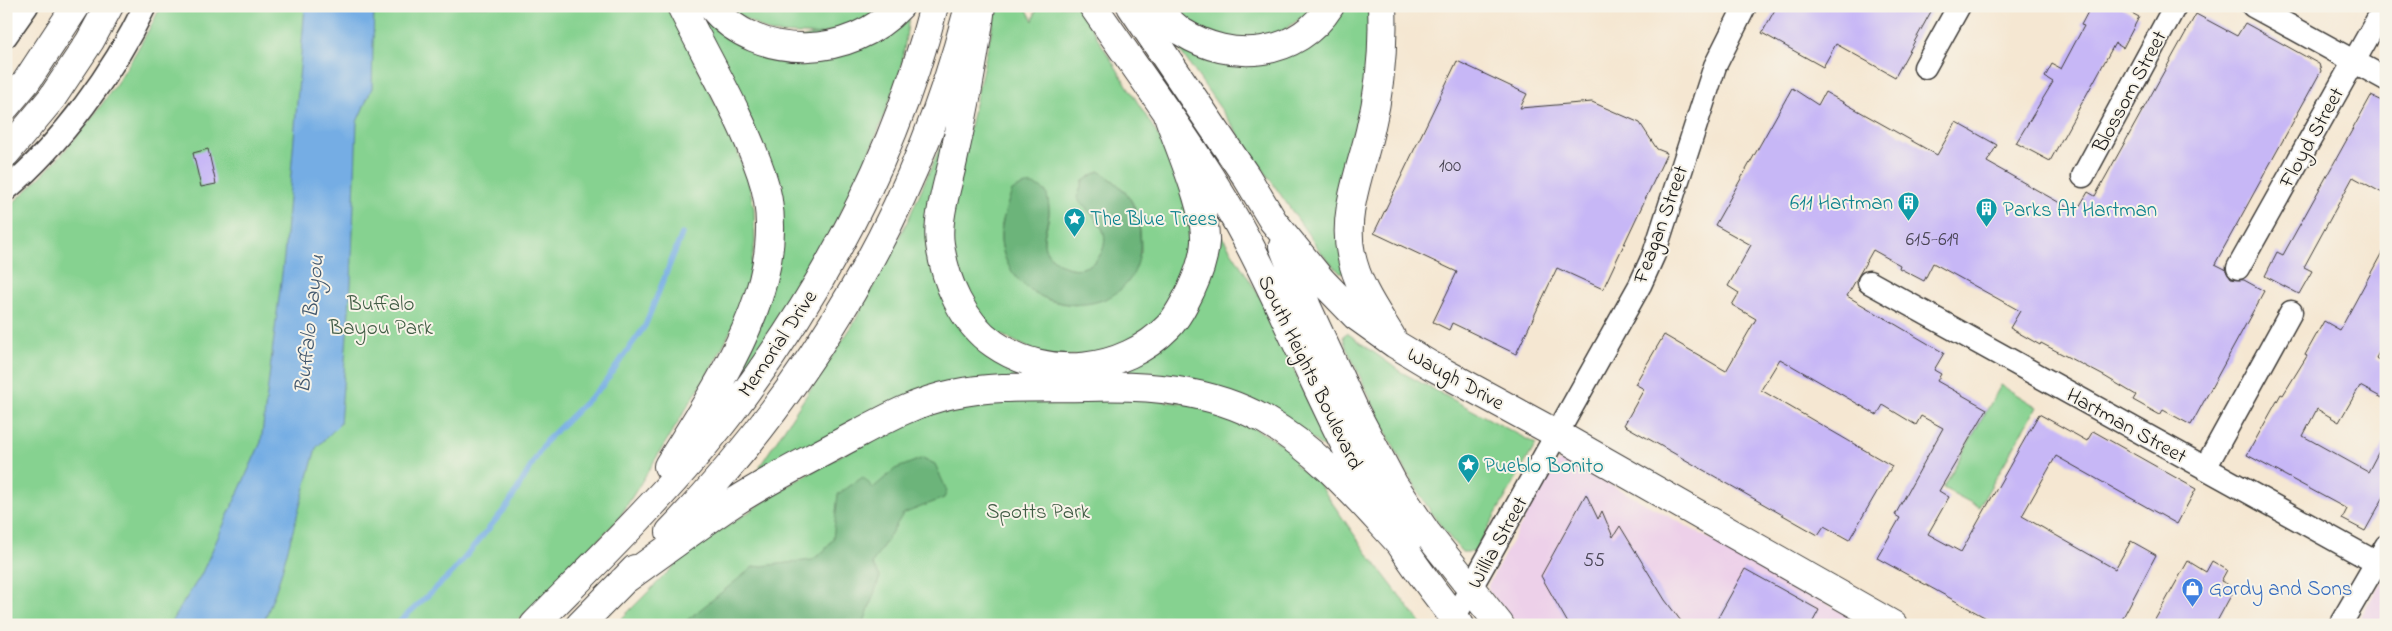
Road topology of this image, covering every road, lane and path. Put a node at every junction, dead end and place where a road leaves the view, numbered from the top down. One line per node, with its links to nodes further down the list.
1 (27, 6): 21 (street)
2 (76, 6): 25 (main road)
3 (109, 6): 27 (main road)
4 (145, 6): 29 (street)
5 (681, 6): 37 (main road)
6 (711, 6): 7 (main road)
7 (900, 6)
8 (934, 6): 37 (main road, Memorial Drive)
9 (969, 6): 40 (main road, Memorial Drive)
10 (981, 6): 26 (main road)
11 (1093, 6): 26 (main road)
12 (1131, 6): 30 (main road, Waugh Drive)
13 (1153, 6): 14 (main road)
14 (1330, 6)
15 (1382, 6): 34 (main road)
16 (1745, 6): 35 (street, Feagan Street)
17 (1959, 6): 23 (street)
18 (2175, 6): 28 (street, Blossom Street)
19 (2253, 6): 22 (street)
20 (2385, 6): 22 (street, Floyd Street)
21 (6, 36)
22 (2354, 62): 24 (street); 31 (street, Floyd Street)
23 (1925, 67)
24 (2386, 79)
25 (6, 106)
26 (1168, 115): 38 (main road, South Heights Boulevard)
27 (6, 153)
28 (2083, 176)
29 (6, 190)
30 (1273, 221): 34 (main road, Waugh Drive); 41 (main road, South Heights Boulevard)
31 (2238, 268)
32 (1869, 282): 36 (street, Hartman Street)
33 (2291, 312): 36 (street)
34 (1395, 344): 35 (main road, Waugh Drive)
35 (1558, 434): 41 (street, Willia Street); 46 (main road, Waugh Drive)
36 (2205, 468): 39 (street, Hartman Street)
37 (629, 528): 43 (main road, Memorial Drive)
38 (1406, 550): 40 (main road); 42 (main road, South Heights Boulevard)
39 (2383, 559): 47 (street)
40 (623, 581): 44 (main road, Memorial Drive)
41 (1470, 590): 42 (street, Willia Street); 45 (main road, South Heights Boulevard)
42 (1456, 622)
43 (534, 625)
44 (580, 625)
45 (1500, 625)
46 (1893, 625)
47 (2340, 625)

